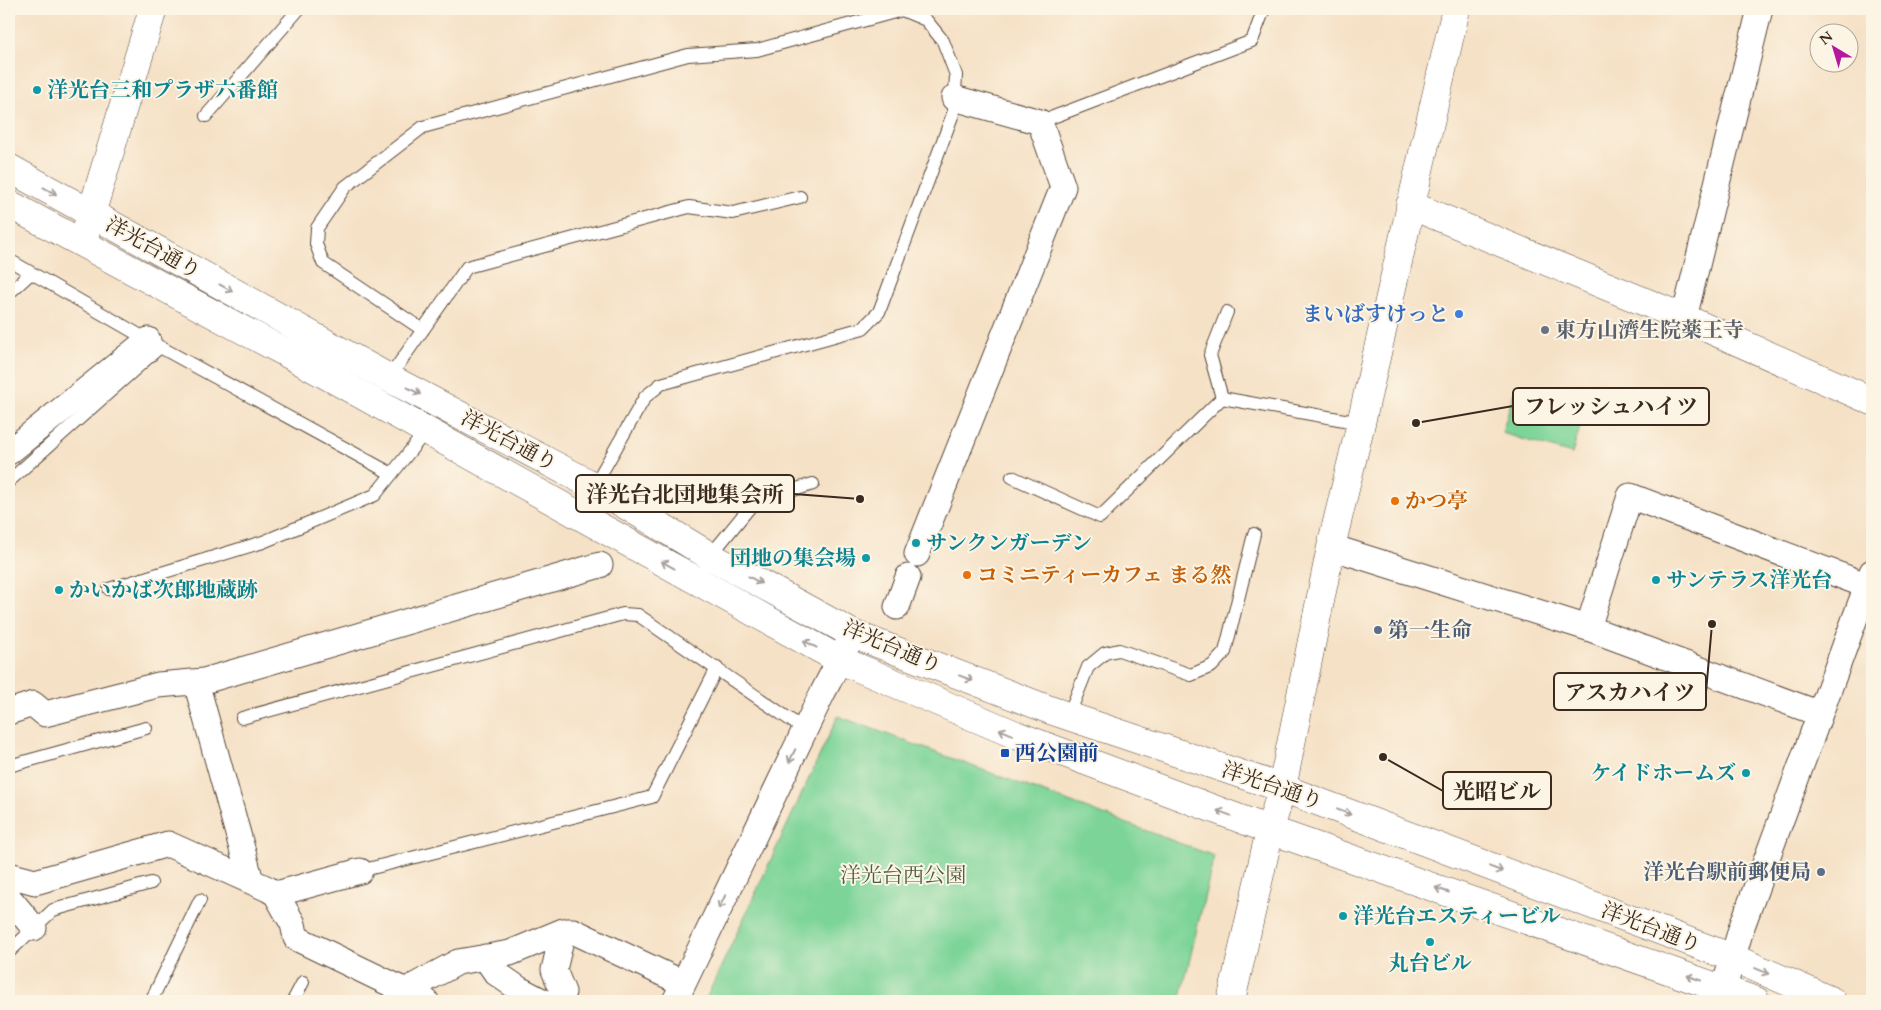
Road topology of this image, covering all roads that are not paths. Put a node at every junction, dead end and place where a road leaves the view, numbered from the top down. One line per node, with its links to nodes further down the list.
1 (154, 9): 13 (street)
2 (299, 9): 7 (lane)
3 (1264, 9): 8 (lane)
4 (1456, 9): 12 (street)
5 (1760, 9): 19 (street)
6 (954, 98): 8 (street); 20 (lane); 32 (lane)
7 (206, 116)
8 (1040, 122): 35 (street)
9 (9, 168): 13 (street, 洋光台通り, one-way to 13)
10 (800, 197): 20 (lane)
11 (9, 204): 14 (street, 洋光台通り)
12 (1410, 205): 19 (street); 25 (street)
13 (91, 214): 14 (street); 22 (street, 洋光台通り, one-way to 22)
14 (82, 244): 26 (street, 洋光台通り)
15 (9, 260): 16 (lane)
16 (31, 272): 17 (lane); 21 (lane)
17 (9, 293)
18 (1227, 312): 23 (lane)
19 (1684, 318): 24 (street)
20 (423, 330): 22 (lane)
21 (154, 344): 27 (street); 28 (lane); 30 (lane)
22 (389, 378): 32 (street, 洋光台通り, one-way to 32)
23 (1222, 398): 25 (lane); 29 (lane)
24 (1872, 401)
25 (1361, 423): 34 (street)
26 (426, 431): 28 (lane); 44 (street, 洋光台通り, one-way to 26)
27 (9, 452)
28 (392, 474): 40 (lane)
29 (1012, 477)
30 (9, 480)
31 (813, 484): 36 (lane)
32 (594, 486): 36 (street, 洋光台通り)
33 (1254, 534): 49 (lane)
34 (1331, 547): 42 (street); 54 (street)
35 (917, 554)
36 (710, 556): 43 (street, 洋光台通り, one-way to 43)
37 (600, 564): 46 (street)
38 (908, 577): 41 (street)
39 (1870, 579): 42 (street); 48 (street)
40 (109, 589)
41 (897, 607)
42 (1588, 628): 48 (street)
43 (853, 634): 44 (street); 49 (street, 洋光台通り, one-way to 49)
44 (840, 660): 52 (street); 55 (street, 洋光台通り, one-way to 44)
45 (717, 668): 50 (lane); 52 (lane); 58 (lane)
46 (196, 682): 47 (street); 56 (street)
47 (9, 712)
48 (1820, 714): 69 (street)
49 (1068, 717): 54 (street, 洋光台通り)
50 (242, 718)
51 (146, 728): 53 (lane)
52 (805, 730): 72 (street, one-way to 72)
53 (9, 766)
54 (1282, 788): 55 (street); 69 (street, 洋光台通り, one-way to 69)
55 (1270, 830): 71 (street, 洋光台通り, one-way to 55); 77 (street)
56 (239, 838): 57 (street); 60 (street)
57 (210, 863): 59 (street); 60 (street)
58 (360, 871): 62 (street)
59 (9, 875)
60 (250, 881): 62 (street)
61 (151, 882): 65 (lane)
62 (276, 894): 73 (street)
63 (9, 898): 65 (street)
64 (200, 900): 75 (lane)
65 (34, 928): 67 (lane)
66 (563, 931): 68 (street); 72 (street); 74 (street)
67 (9, 952)
68 (485, 957): 73 (street); 74 (street)
69 (1733, 958): 71 (street); 79 (street, 洋光台通り, one-way to 79)
70 (303, 982): 76 (lane)
71 (1724, 988): 78 (street, 洋光台通り)
72 (679, 992)
73 (416, 996)
74 (555, 998)
75 (151, 1001)
76 (293, 1001)
77 (1231, 1001)
78 (1756, 1001)
79 (1832, 1001)

